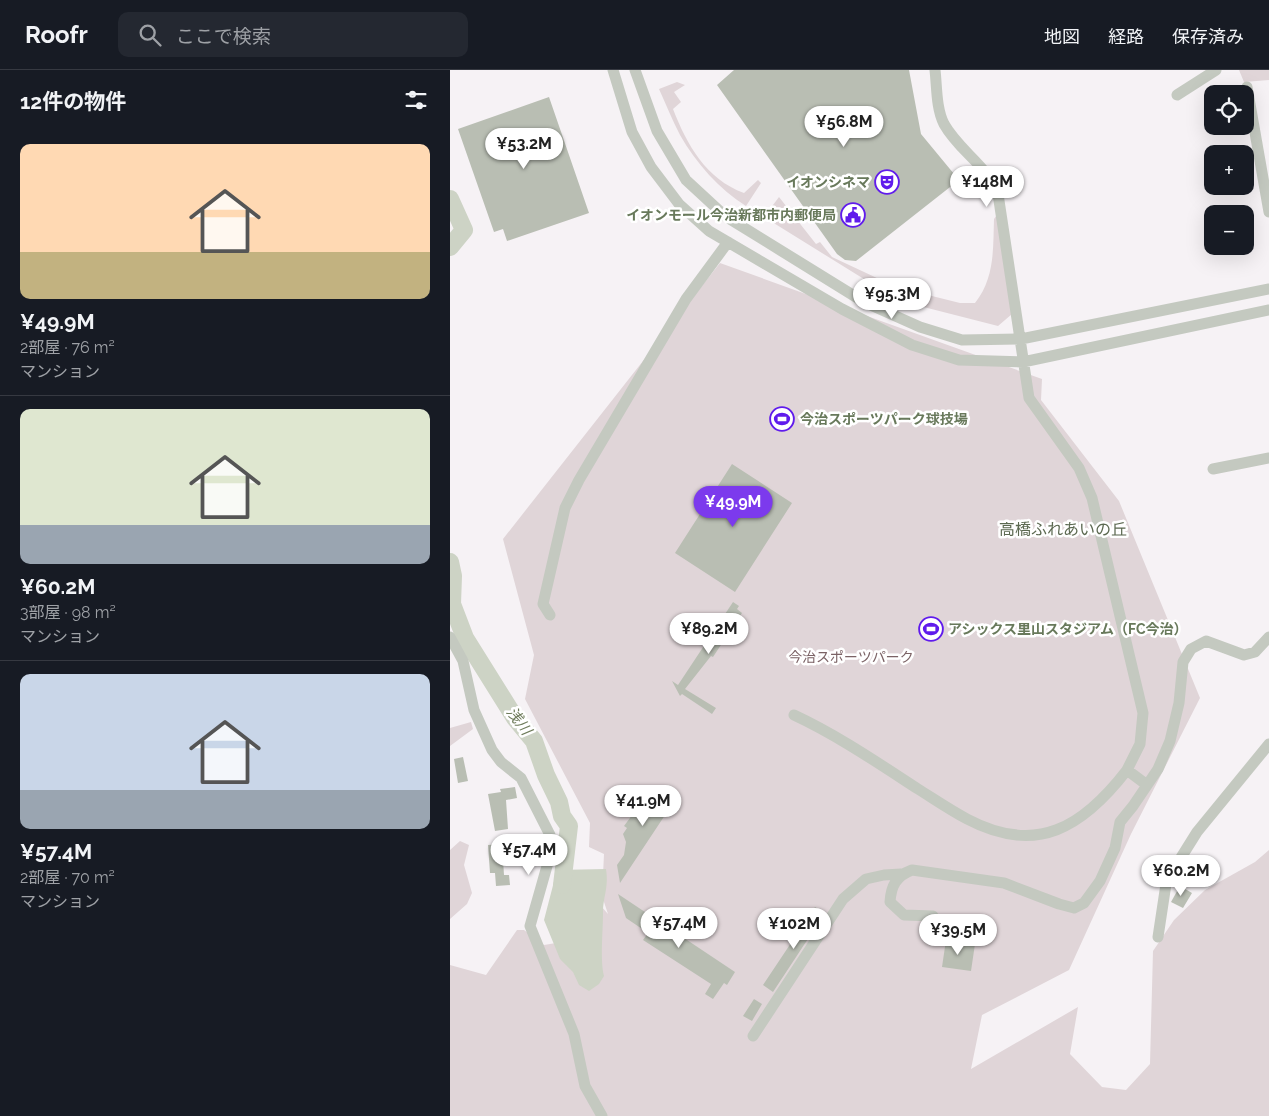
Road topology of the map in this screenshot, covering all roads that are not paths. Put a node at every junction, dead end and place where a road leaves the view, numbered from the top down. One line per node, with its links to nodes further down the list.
1 (613, 70): 8 (street)
2 (635, 70): 11 (street)
3 (935, 70): 11 (street)
4 (1216, 70): 5 (street)
5 (1177, 96)
6 (1254, 127): 7 (street)
7 (1269, 212)
8 (728, 242): 12 (street); 15 (street)
9 (1269, 289): 11 (street)
10 (1269, 310): 12 (street)
11 (1021, 339): 12 (street)
12 (1023, 362): 20 (street)
13 (1269, 458): 14 (street)
14 (1213, 469)
15 (550, 615)
16 (450, 637): 26 (street)
17 (1269, 638): 21 (street)
18 (794, 715): 20 (street)
19 (1269, 744): 24 (street)
20 (1126, 770): 21 (street)
21 (1147, 785): 22 (street)
22 (901, 874): 23 (street); 25 (street)
23 (933, 916)
24 (1158, 937)
25 (753, 1036)
26 (602, 1116)

